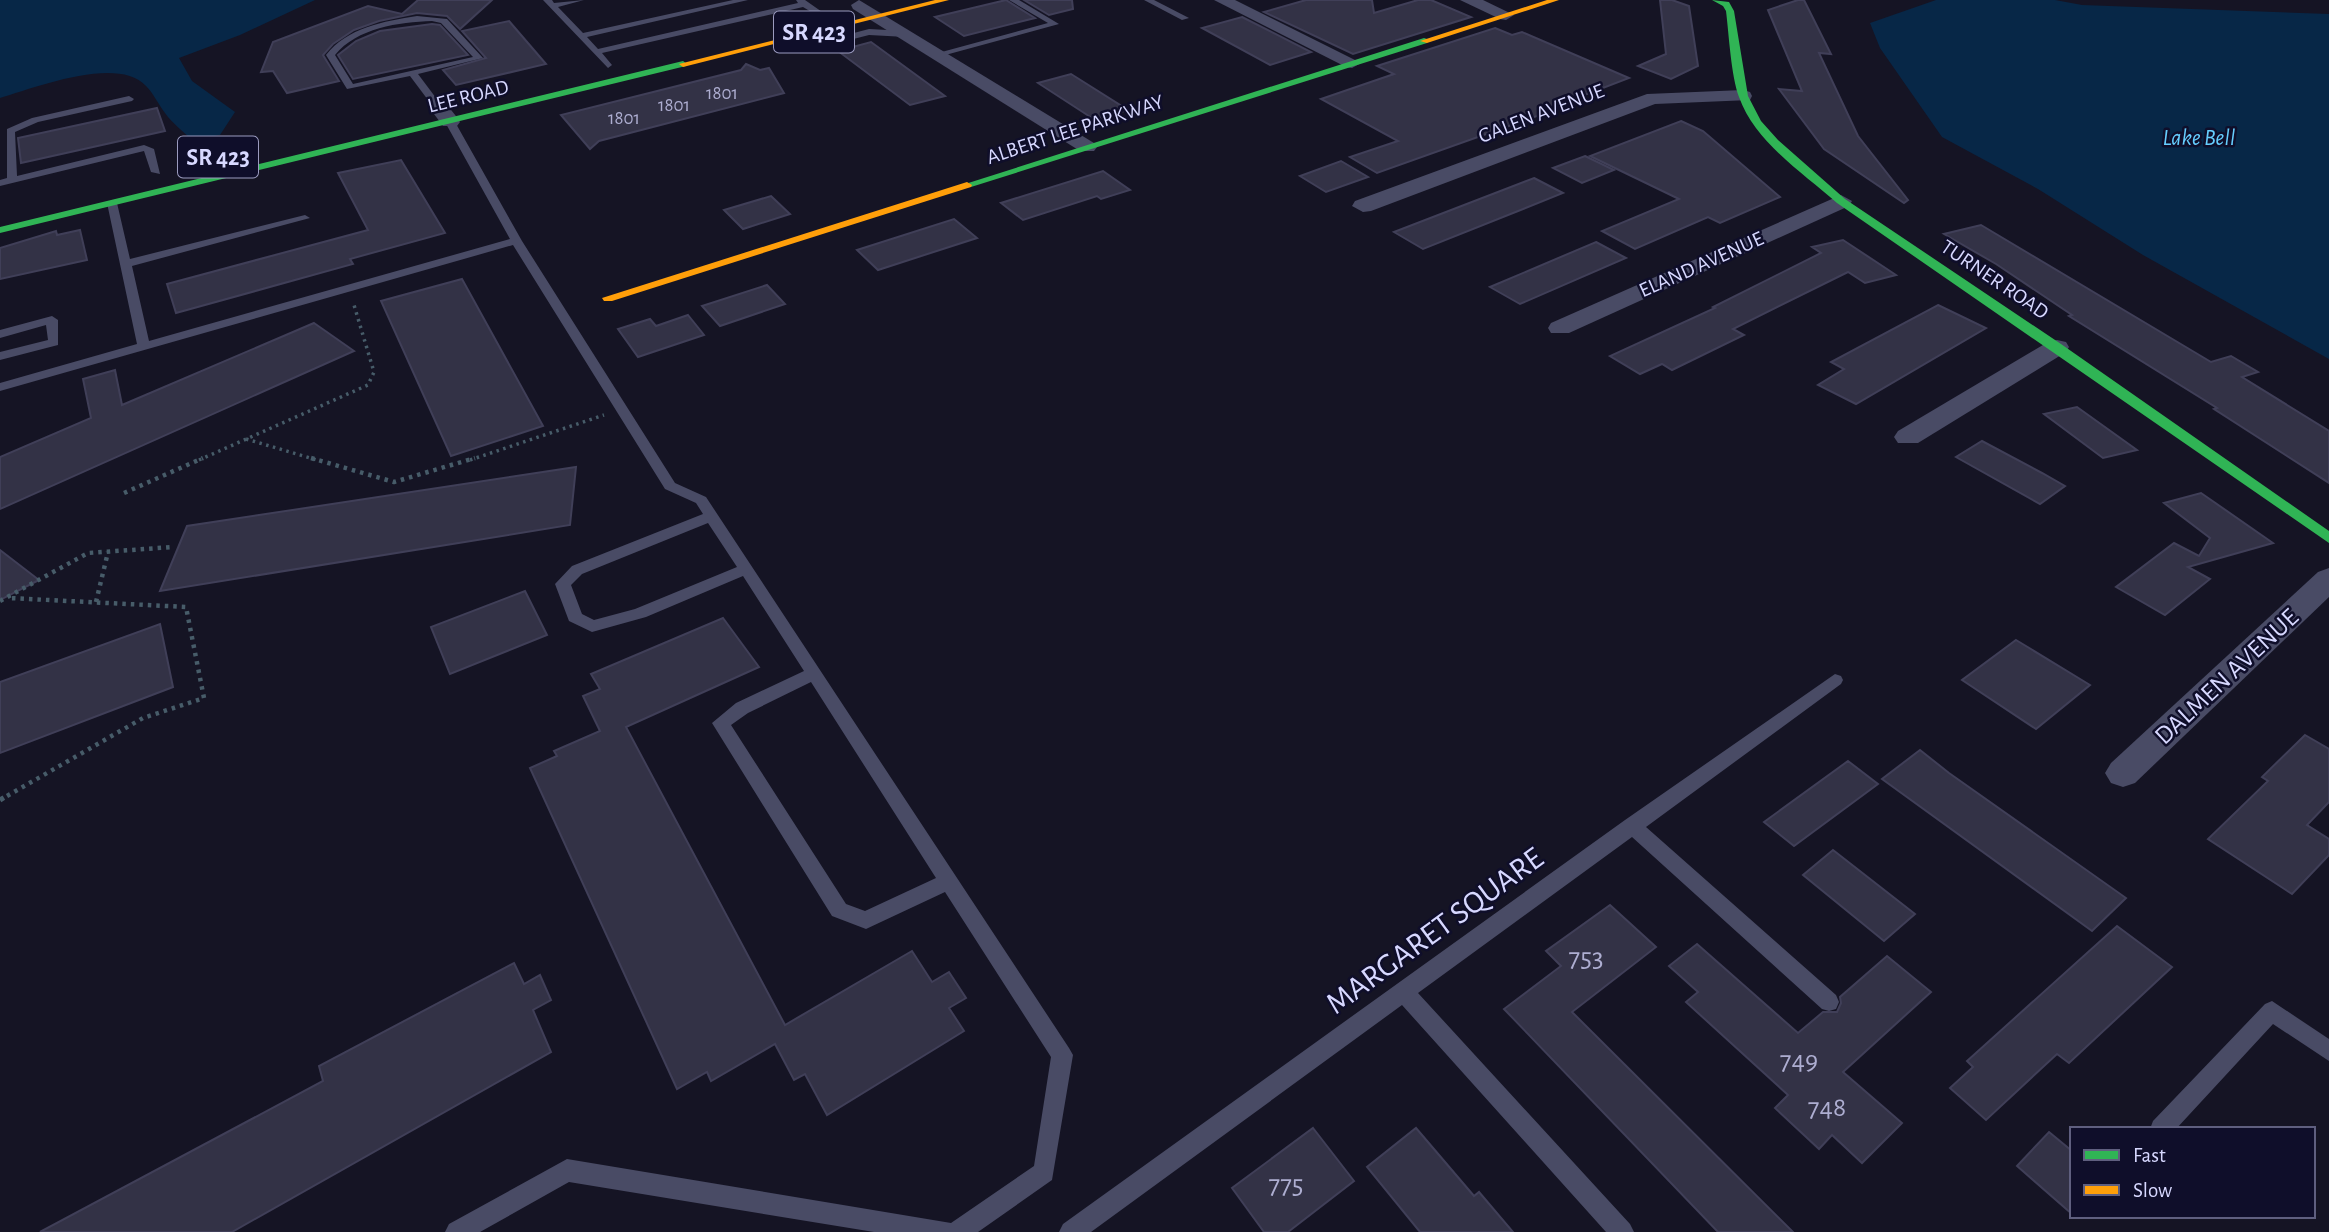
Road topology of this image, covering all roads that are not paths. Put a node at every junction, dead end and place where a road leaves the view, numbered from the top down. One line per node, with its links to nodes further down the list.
1 (580, 0): 11 (lane)
2 (744, 0): 18 (lane)
3 (945, 0): 13 (street, LEE ROAD / SR 423)
4 (1013, 0): 21 (lane)
5 (1148, 0): 16 (lane)
6 (1222, 0): 22 (street)
7 (1468, 0): 15 (street)
8 (1555, 0): 15 (street, ALBERT LEE PARKWAY)
9 (1720, 1): 26 (street, TURNER ROAD)
10 (802, 2): 14 (lane); 20 (lane)
11 (550, 3): 18 (lane)
12 (860, 3): 13 (street); 14 (street, SR 423)
13 (879, 8): 17 (street); 19 (street, LEE ROAD / SR 423)
14 (821, 14): 23 (street, SR 423)
15 (1506, 15): 22 (street, ALBERT LEE PARKWAY)
16 (1185, 18)
17 (906, 34): 19 (lane); 21 (street)
18 (581, 36): 20 (lane)
19 (788, 39): 28 (street, LEE ROAD / SR 423)
20 (596, 52): 23 (lane)
21 (941, 55): 29 (street)
22 (1353, 63): 29 (street, ALBERT LEE PARKWAY)
23 (608, 65): 24 (street, SR 423)
24 (580, 72)
25 (412, 74): 25 (lane); 28 (lane)
26 (1743, 96): 33 (street, TURNER ROAD); 35 (street, GALEN AVENUE)
27 (130, 99): 31 (lane)
28 (440, 110): 34 (street, LEE ROAD / SR 423); 38 (lane)
29 (1087, 147): 40 (street, ALBERT LEE PARKWAY)
30 (157, 172): 31 (lane)
31 (12, 179): 32 (lane)
32 (0, 183)
33 (1841, 201): 41 (street, ELAND AVENUE); 44 (street, TURNER ROAD)
34 (112, 203): 37 (street, LEE ROAD / SR 423); 39 (lane)
35 (1363, 206)
36 (305, 218): 39 (lane)
37 (0, 230)
38 (516, 241): 43 (lane); 48 (lane)
39 (125, 264): 43 (lane)
40 (608, 298)
41 (1560, 328)
42 (0, 334): 45 (lane)
43 (143, 344): 46 (lane)
44 (2057, 347): 47 (street); 49 (street, TURNER ROAD)
45 (0, 356)
46 (0, 387)
47 (1908, 437)
48 (712, 516): 50 (lane); 50 (lane)
49 (2329, 538)
50 (746, 569): 52 (lane)
51 (2329, 579): 54 (street, DALMEN AVENUE)
52 (814, 673): 56 (lane); 56 (lane)
53 (1835, 680): 55 (lane, MARGARET SQUARE)
54 (2123, 773)
55 (1631, 825): 57 (lane, MARGARET SQUARE); 58 (lane)
56 (949, 881): 63 (lane)
57 (1403, 992): 64 (lane, MARGARET SQUARE); 65 (lane)
58 (1829, 1002)
59 (2329, 1051): 60 (lane)
60 (2163, 1127)
61 (457, 1232): 62 (lane)
62 (944, 1232)
63 (958, 1232)
64 (1071, 1232)
65 (1622, 1232)

